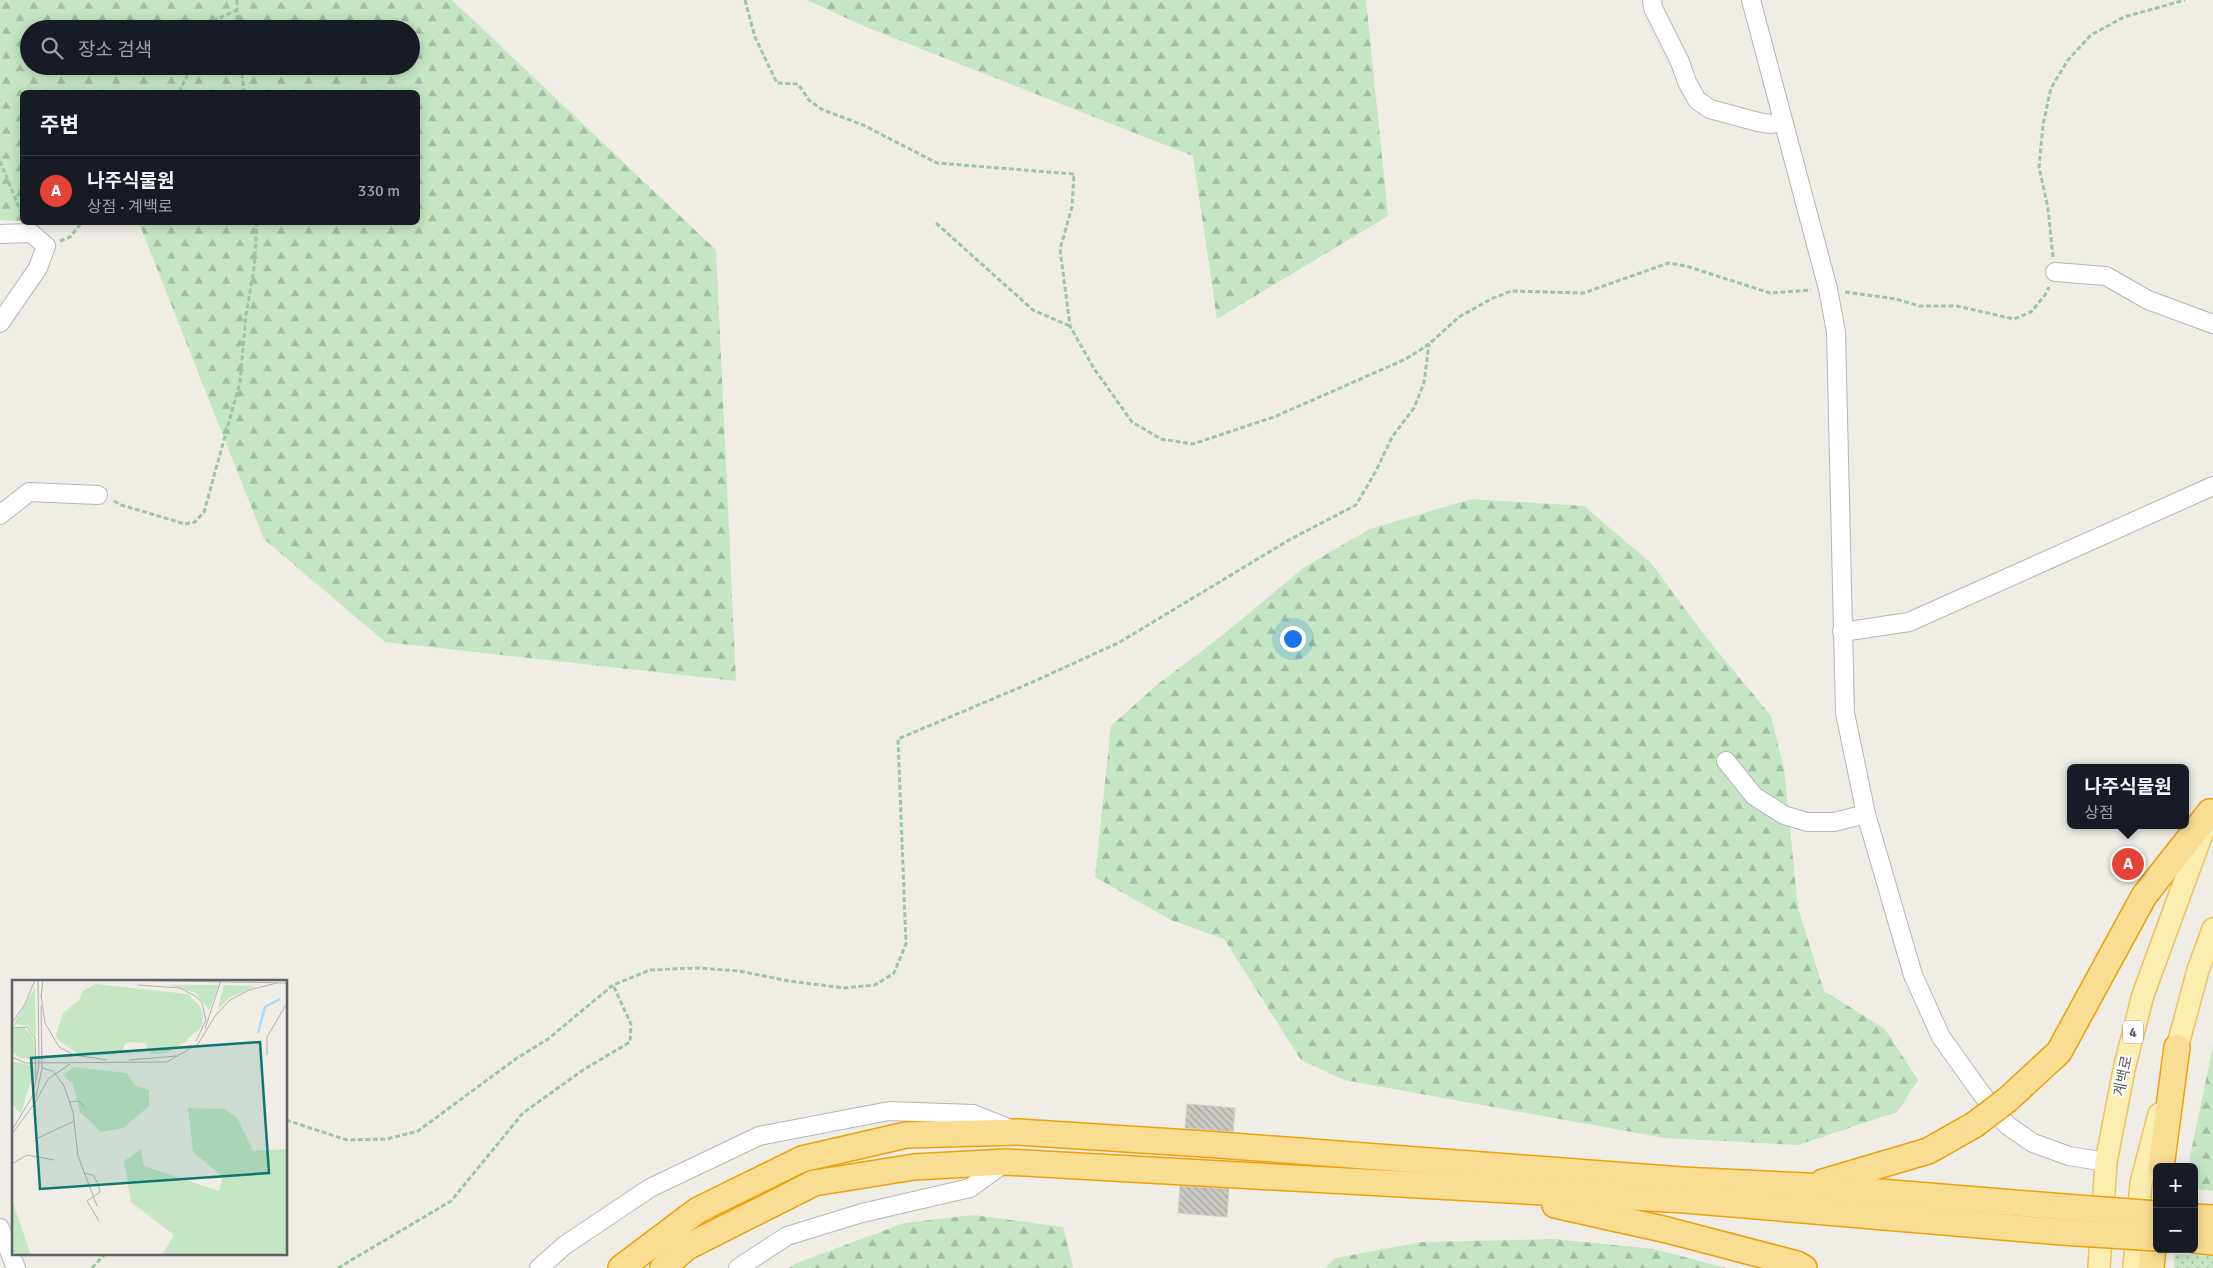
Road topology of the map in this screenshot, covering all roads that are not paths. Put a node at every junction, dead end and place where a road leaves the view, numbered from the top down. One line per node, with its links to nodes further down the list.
1 (1652, 0): 3 (street)
2 (1751, 0): 3 (street)
3 (1782, 122): 11 (street)
4 (0, 234): 6 (street)
5 (2055, 272): 7 (street)
6 (0, 323)
7 (2213, 324)
8 (2213, 486): 11 (street)
9 (98, 496): 10 (street)
10 (0, 515)
11 (1842, 632): 14 (street)
12 (1726, 761): 14 (street)
13 (2212, 810): 19 (main road, 계백로 / 4); 21 (highway, bridge)
14 (1866, 814): 19 (street)
15 (2213, 929): 16 (main road)
16 (2177, 1047): 20 (highway); 34 (main road)
17 (1018, 1132): 21 (highway); 28 (street); 29 (highway)
18 (1006, 1162): 22 (highway); 30 (highway); 31 (street)
19 (2106, 1162): 33 (main road, 계백로 / 4)
20 (2162, 1163)
21 (1806, 1186): 24 (highway, bridge)
22 (1484, 1189): 26 (highway, bridge); 32 (highway)
23 (2156, 1208): 35 (highway)
24 (2153, 1214)
25 (0, 1228): 27 (street)
26 (2153, 1238)
27 (16, 1268)
28 (538, 1268)
29 (621, 1268)
30 (663, 1268)
31 (738, 1268)
32 (1804, 1268)
33 (2099, 1268)
34 (2134, 1268)
35 (2151, 1268)

